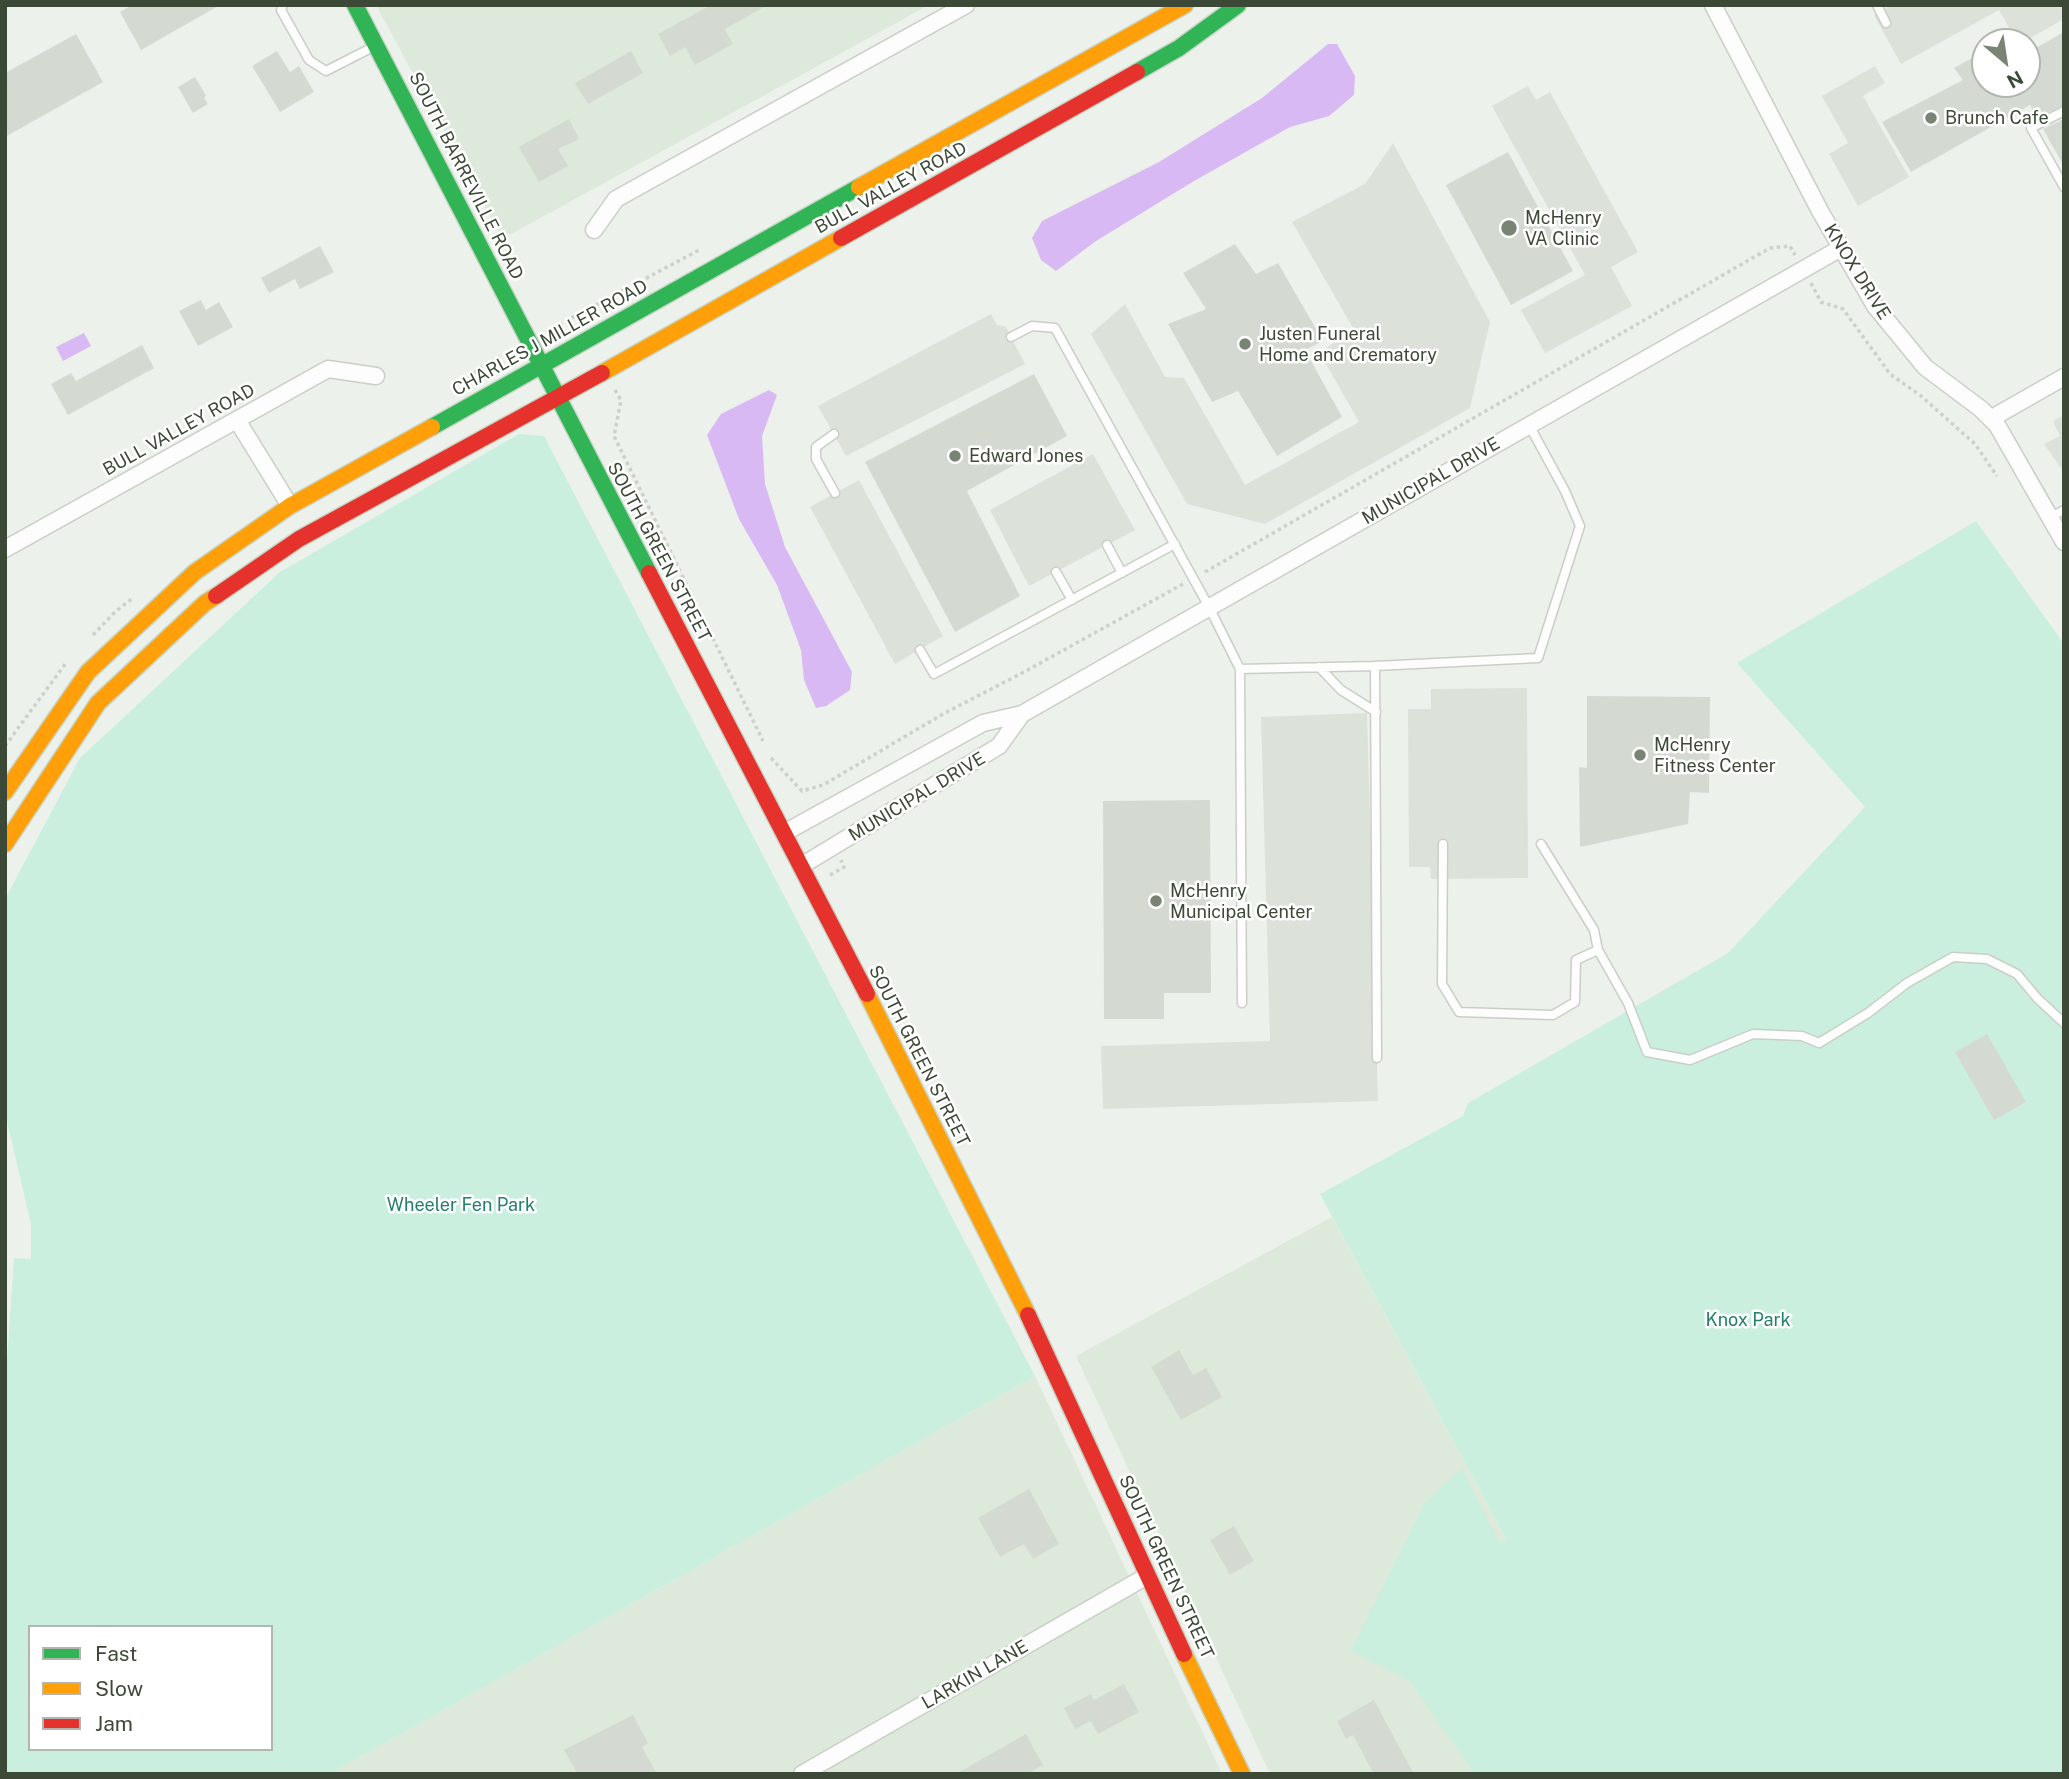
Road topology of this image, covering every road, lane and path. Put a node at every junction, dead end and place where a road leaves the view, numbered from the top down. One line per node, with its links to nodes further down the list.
1 (283, 5): 9 (lane)
2 (355, 5): 9 (street, SOUTH BARREVILLE ROAD)
3 (966, 5): 12 (street)
4 (1185, 5): 16 (street, CHARLES J MILLER ROAD)
5 (1238, 5): 18 (street, BULL VALLEY ROAD)
6 (1713, 5): 13 (street, KNOX DRIVE)
7 (1877, 5): 8 (lane)
8 (1886, 23)
9 (376, 45): 17 (street, SOUTH BARREVILLE ROAD)
10 (2064, 111): 11 (lane)
11 (2064, 187)
12 (594, 230)
13 (1841, 248): 22 (street, KNOX DRIVE); 24 (street, MUNICIPAL DRIVE)
14 (573, 315): 16 (path)
15 (1012, 337): 30 (lane)
16 (585, 340): 17 (street, CHARLES J MILLER ROAD)
17 (540, 366): 21 (street, SOUTH GREEN STREET); 27 (street, CHARLES J MILLER ROAD)
18 (603, 371): 21 (street, BULL VALLEY ROAD); 43 (path)
19 (376, 376): 23 (street, BULL VALLEY ROAD)
20 (2064, 377): 22 (street)
21 (557, 397): 45 (street, SOUTH GREEN STREET); 46 (street)
22 (1992, 418): 28 (street, KNOX DRIVE)
23 (237, 420): 27 (street); 32 (street, BULL VALLEY ROAD)
24 (1529, 425): 36 (street, MUNICIPAL DRIVE); 38 (lane)
25 (834, 434): 26 (lane)
26 (835, 493)
27 (290, 506): 44 (street, CHARLES J MILLER ROAD)
28 (2057, 514): 29 (street, KNOX DRIVE)
29 (2064, 542)
30 (1175, 544): 34 (lane); 36 (lane)
31 (1107, 545): 34 (lane)
32 (5, 549)
33 (1056, 572): 35 (lane)
34 (1122, 573): 35 (lane)
35 (1072, 600): 37 (lane)
36 (1209, 607): 40 (lane); 42 (street, MUNICIPAL DRIVE)
37 (920, 650)
38 (1375, 666): 39 (lane); 41 (lane)
39 (1319, 667): 40 (lane); 41 (lane)
40 (1240, 669): 51 (lane)
41 (1376, 712): 53 (lane)
42 (1022, 714): 45 (street, MUNICIPAL DRIVE); 49 (street, MUNICIPAL DRIVE)
43 (806, 789)
44 (5, 793)
45 (784, 833): 49 (street, SOUTH GREEN STREET)
46 (5, 844)
47 (1443, 844): 50 (lane)
48 (1541, 844): 50 (lane)
49 (801, 866): 54 (street, SOUTH GREEN STREET)
50 (1598, 950): 52 (lane)
51 (1241, 1003)
52 (2064, 1023)
53 (1377, 1058)
54 (1147, 1576): 55 (street, LARKIN LANE); 56 (street, SOUTH GREEN STREET)
55 (802, 1774)
56 (1242, 1774)

